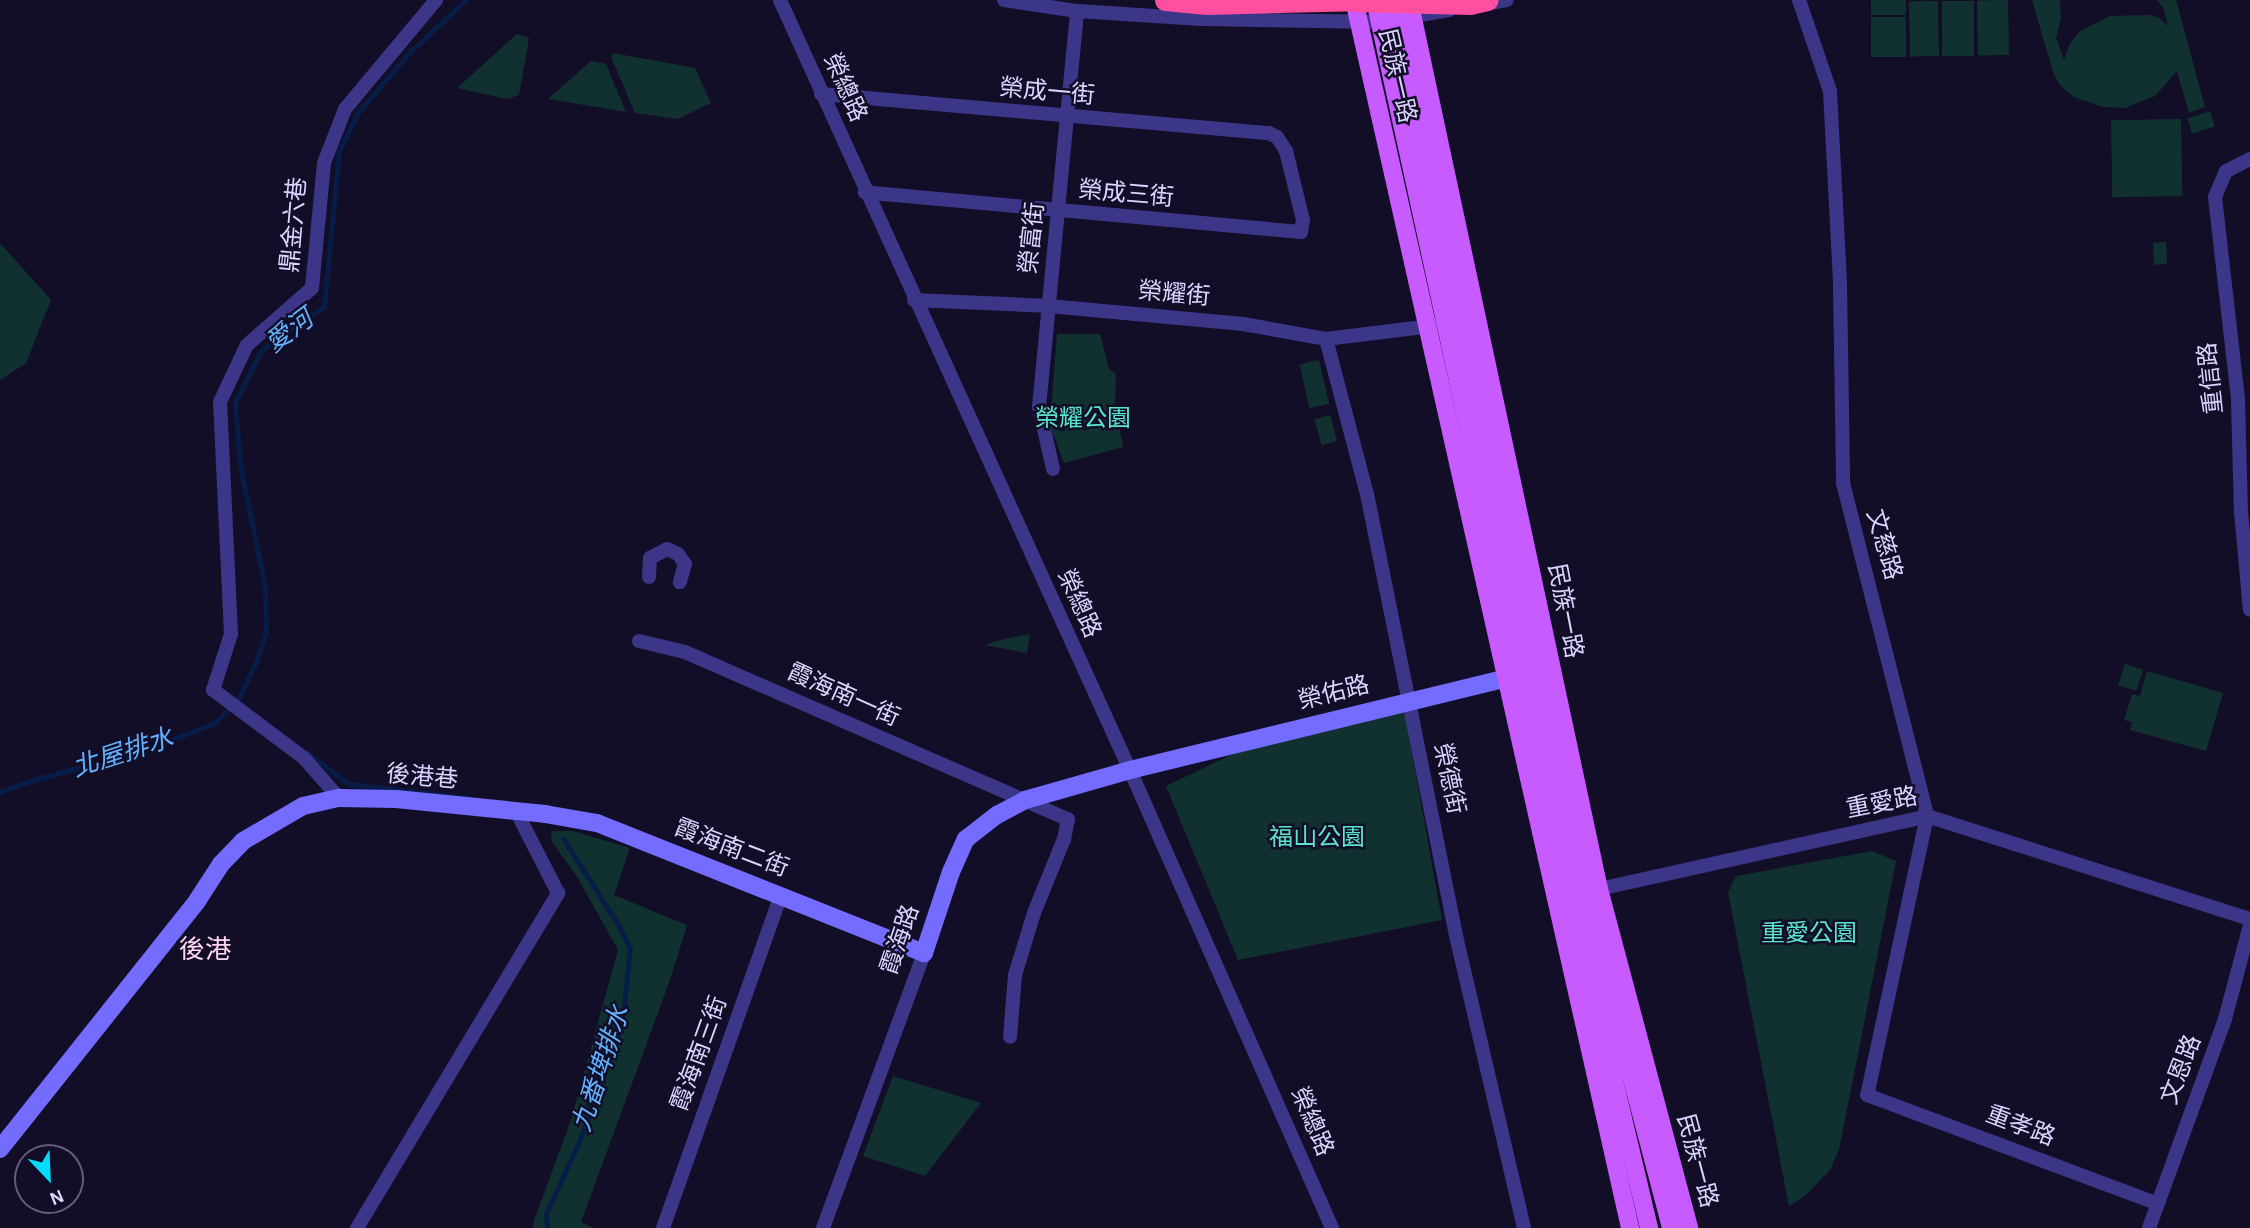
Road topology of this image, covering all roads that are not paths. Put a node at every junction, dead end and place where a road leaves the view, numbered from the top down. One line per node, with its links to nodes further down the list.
1 (436, 0): 32 (street, 鼎金六巷)
2 (780, 0): 14 (street, 榮總路)
3 (1004, 0): 11 (street)
4 (1165, 0): 10 (highway)
5 (1317, 0): 13 (street)
6 (1392, 0): 12 (main road, 民族一路)
7 (1488, 0): 10 (highway)
8 (1507, 0): 12 (street)
9 (1799, 0): 35 (street, 文慈路)
10 (1362, 5): 12 (main road, 民族一路); 13 (street); 22 (main road, 民族一路)
11 (1077, 11): 13 (street); 15 (street, 榮富街)
12 (1399, 15): 22 (main road, 民族一路)
13 (1281, 19)
14 (821, 94): 15 (street, 榮成一街); 17 (street, 榮總路)
15 (1069, 118): 18 (street, 榮富街); 19 (street, 榮成一街)
16 (2250, 159): 27 (street, 重信路)
17 (865, 192): 18 (street, 榮成三街); 20 (street, 榮總路)
18 (1059, 212): 19 (street, 榮成三街); 21 (street, 榮富街)
19 (1301, 232)
20 (914, 300): 21 (street, 榮耀街); 31 (street, 榮總路)
21 (1049, 306): 23 (street, 榮耀街); 24 (street, 榮富街)
22 (1453, 323): 23 (street, 榮耀街); 29 (main road, 民族一路); 29 (main road, 民族一路)
23 (1326, 339): 30 (street, 榮德街)
24 (1053, 469)
25 (649, 577): 26 (street)
26 (680, 582)
27 (2250, 610)
28 (639, 641): 33 (street, 霞海南一街)
29 (1527, 674): 30 (street, 榮佑路); 36 (main road, 民族一路); 36 (main road, 民族一路)
30 (1409, 701): 31 (street, 榮佑路); 49 (street, 榮德街)
31 (1130, 770): 33 (street, 霞海路); 48 (street, 榮總路)
32 (339, 798): 34 (street, 後港巷); 43 (street, 後港巷)
33 (1025, 800): 40 (street, 霞海路); 41 (street, 霞海南一街)
34 (516, 811): 37 (street, 霞海南二街); 45 (street)
35 (1927, 816): 36 (street, 重愛路); 38 (street, 重愛路); 42 (street, 文慈路)
36 (1576, 894): 50 (main road, 民族一路); 51 (main road, 民族一路); 52 (main road, 民族一路); 53 (main road, 民族一路)
37 (781, 895): 40 (street, 霞海南二街); 46 (street, 霞海南三街)
38 (2250, 919)
39 (2250, 925): 44 (street, 文恩路)
40 (924, 953): 47 (street, 霞海路)
41 (1010, 1037)
42 (1867, 1095): 44 (street, 重孝路)
43 (0, 1149)
44 (2156, 1203): 54 (street, 文恩路)
45 (357, 1228)
46 (663, 1228)
47 (823, 1228)
48 (1332, 1228)
49 (1524, 1228)
50 (1630, 1228)
51 (1649, 1228)
52 (1671, 1228)
53 (1689, 1228)
54 (2149, 1228)

